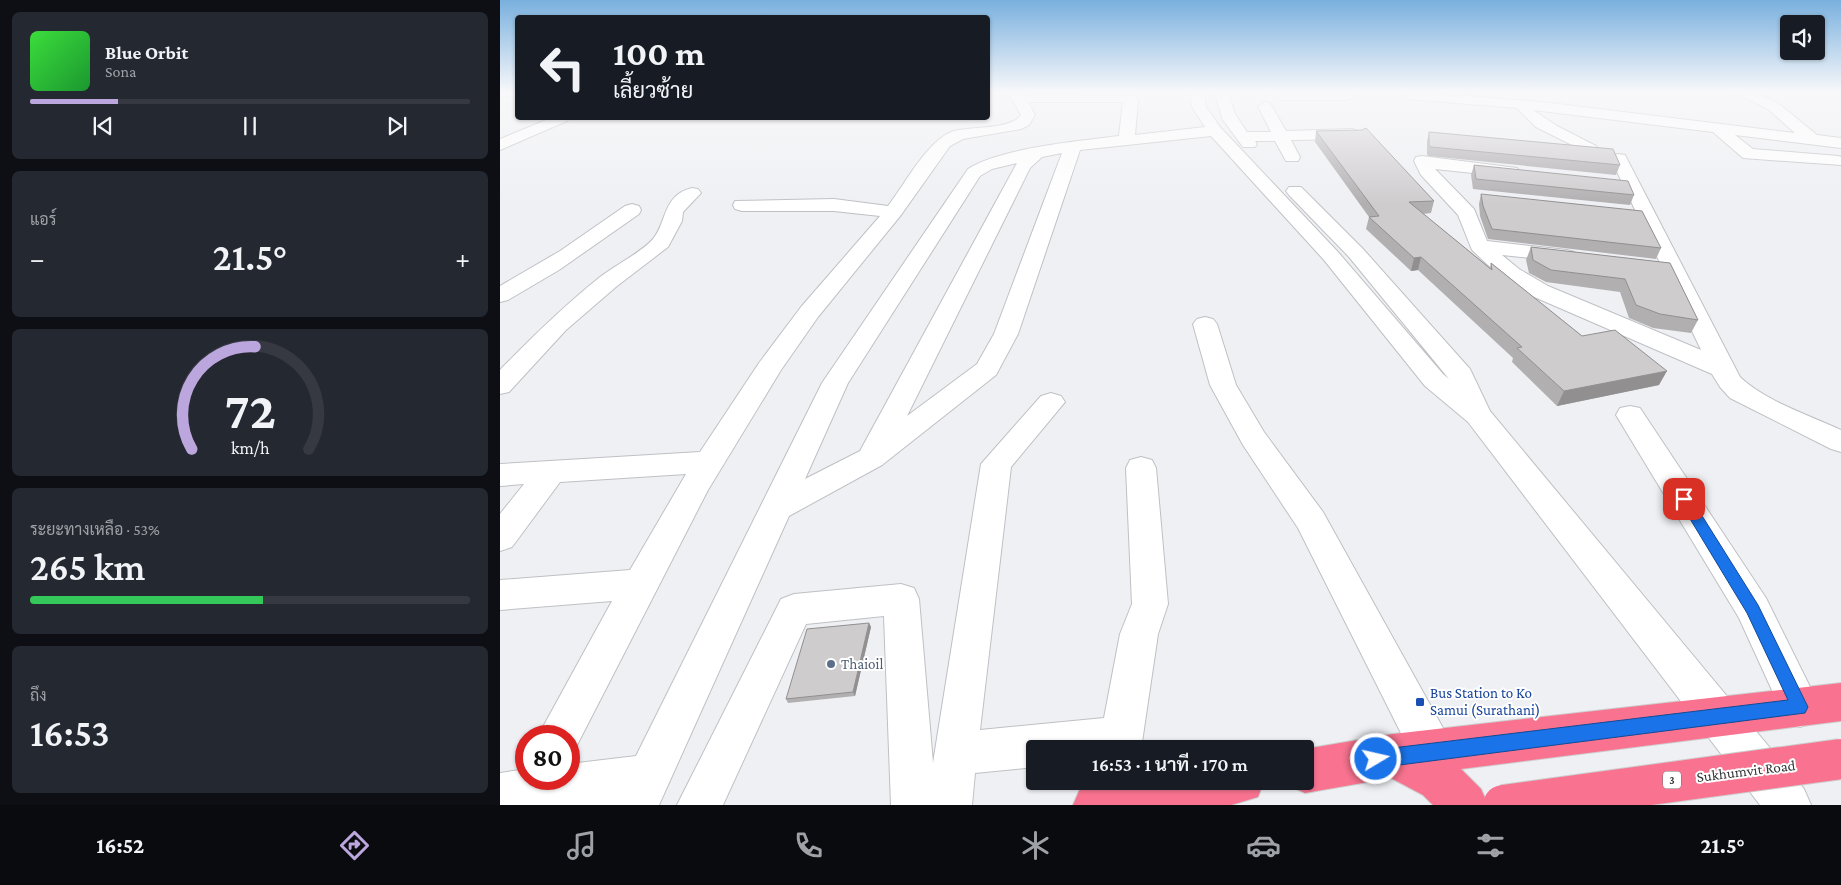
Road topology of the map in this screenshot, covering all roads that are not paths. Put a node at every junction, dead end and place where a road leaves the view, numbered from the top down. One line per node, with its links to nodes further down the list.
1 (1719, 129): 23 (street)
2 (536, 130): 17 (street)
3 (987, 130): 30 (street)
4 (1127, 130): 14 (street)
5 (1235, 130): 13 (street)
6 (1277, 130): 12 (street)
7 (1554, 130): 19 (street)
8 (1724, 130): 15 (street)
9 (1801, 130): 15 (street)
10 (1215, 131): 14 (street); 38 (street)
11 (1360, 134): 12 (street)
12 (1280, 136): 13 (street); 21 (street)
13 (1242, 137): 38 (street)
14 (1127, 139): 18 (street)
15 (1814, 140): 16 (street)
16 (1841, 143)
17 (500, 146)
18 (1073, 146): 20 (street); 41 (street)
19 (1590, 149)
20 (1037, 153): 41 (street); 46 (street)
21 (1292, 157)
22 (1620, 159): 35 (street)
23 (1841, 161)
24 (1532, 174): 26 (street)
25 (692, 192): 36 (street)
26 (1451, 194): 27 (street); 31 (street)
27 (1480, 197)
28 (742, 205): 30 (street)
29 (632, 210): 33 (street)
30 (893, 212): 42 (street)
31 (1479, 246): 32 (street); 35 (street)
32 (1586, 258)
33 (500, 295)
34 (1205, 324): 57 (street)
35 (1723, 368): 40 (street)
36 (500, 386)
37 (1051, 402): 56 (street)
38 (1478, 415): 52 (street)
39 (1630, 416): 51 (street)
40 (1841, 442)
41 (871, 458): 46 (street)
42 (710, 462): 44 (street); 48 (street)
43 (1141, 468): 54 (street)
44 (551, 472): 45 (street); 47 (street)
45 (500, 475)
46 (774, 509): 62 (street)
47 (500, 538)
48 (641, 584): 49 (street); 53 (street)
49 (500, 595)
50 (1841, 702): 51 (highway)
51 (1800, 707): 52 (highway)
52 (1719, 717): 57 (highway); 69 (street)
53 (565, 725)
54 (1121, 740)
55 (1026, 749): 56 (street)
56 (956, 754): 66 (street)
57 (1413, 754): 59 (highway); 67 (highway)
58 (1841, 759): 68 (highway, Sukhumvit Road / 3, bridge)
59 (1314, 770)
60 (580, 790): 62 (street)
61 (1163, 790): 63 (highway)
62 (642, 791)
63 (1111, 796)
64 (700, 805): 65 (street)
65 (914, 805)
66 (948, 805)
67 (1465, 805)
68 (1503, 805)
69 (1788, 805)

